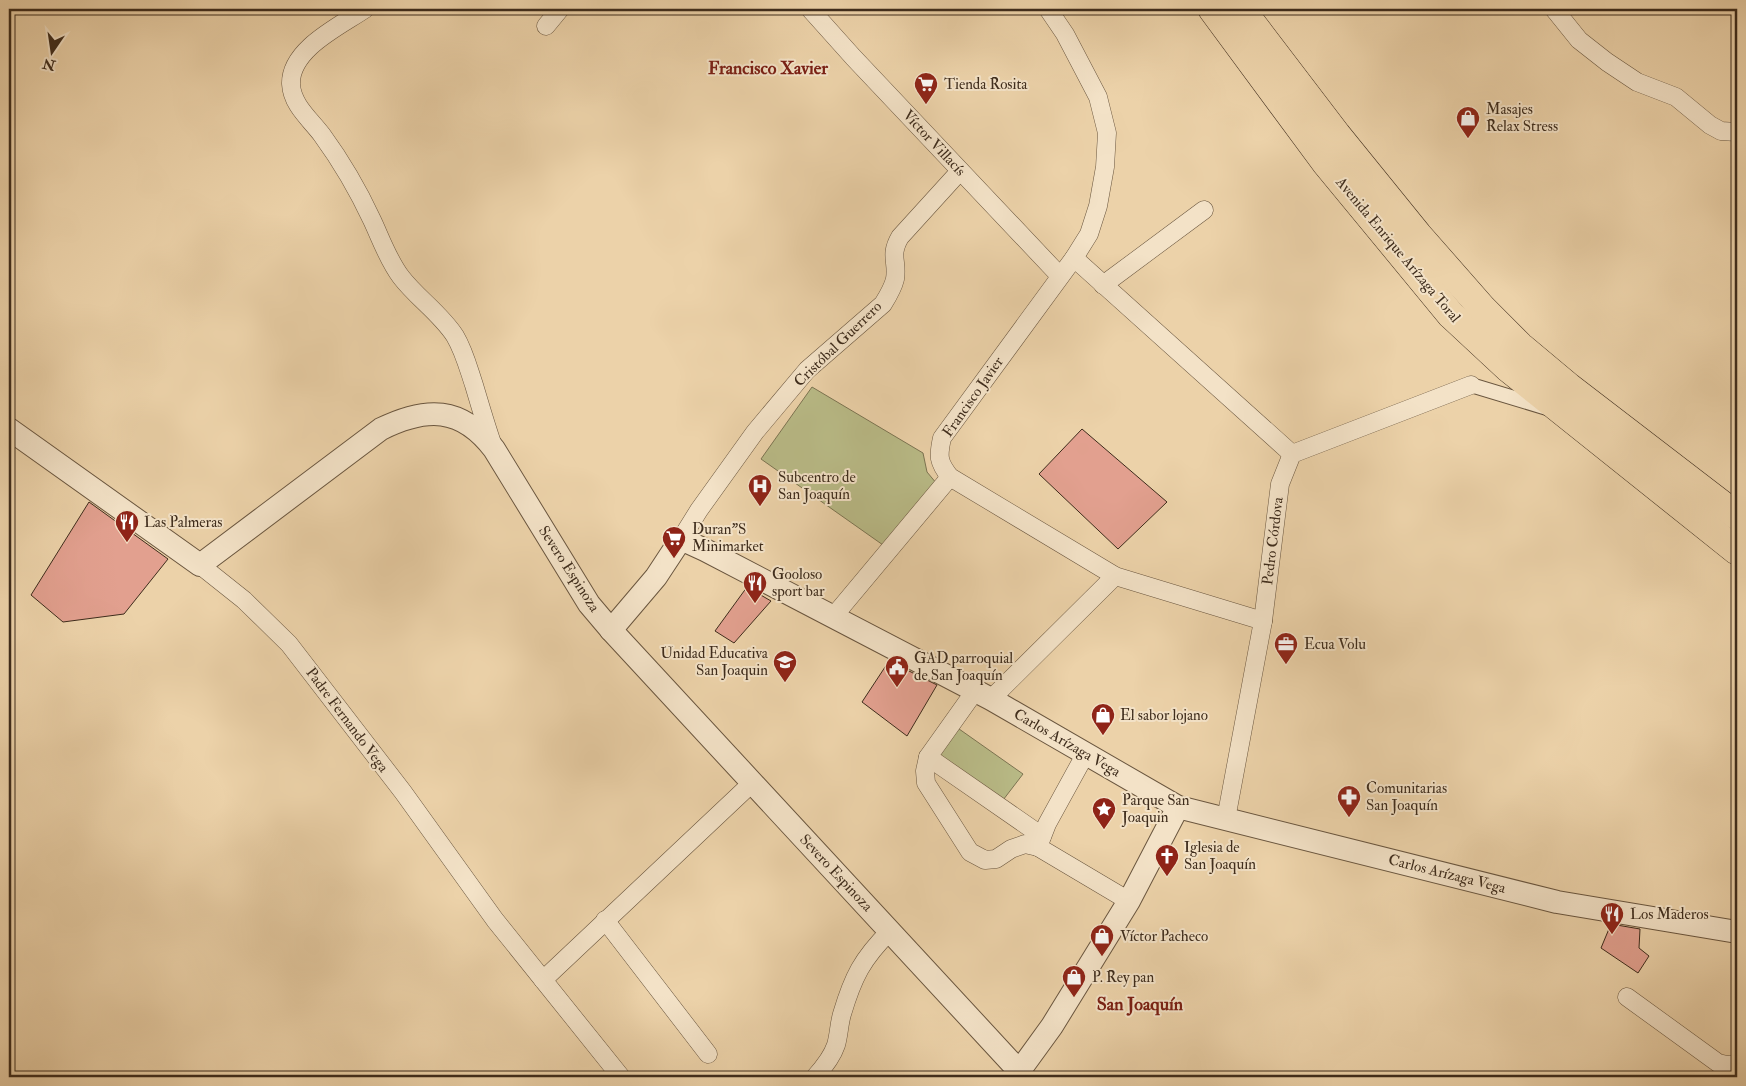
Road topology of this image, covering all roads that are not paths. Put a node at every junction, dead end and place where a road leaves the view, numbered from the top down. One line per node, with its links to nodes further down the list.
1 (365, 9): 18 (street)
2 (560, 9): 8 (street)
3 (810, 9): 10 (street, Víctor Villacís)
4 (1048, 9): 12 (street, Francisco Javier)
5 (1212, 9): 16 (main road, Avenida Enrique Arízaga Toral)
6 (1241, 9): 21 (main road, Avenida Enrique Arízaga Toral)
7 (1554, 9): 9 (street)
8 (546, 26)
9 (1737, 132)
10 (960, 170): 13 (street, Víctor Villacís); 22 (street, Cristóbal Guerrero)
11 (1204, 210): 14 (street)
12 (1074, 258): 13 (street, Francisco Javier); 14 (street)
13 (1060, 276): 20 (street, Francisco Javier)
14 (1103, 285): 19 (street)
15 (1471, 385): 16 (street); 19 (street)
16 (1564, 413): 23 (main road, Avenida Enrique Arízaga Toral)
17 (9, 429): 24 (street, Padre Fernando Vega)
18 (494, 449): 24 (street, Severo Espinoza); 28 (street, Severo Espinoza)
19 (1292, 454): 27 (street, Pedro Córdova)
20 (950, 477): 25 (street); 26 (street)
21 (1737, 516)
22 (681, 539): 26 (street, Carlos Arízaga Vega); 28 (street)
23 (1737, 551)
24 (200, 565): 40 (street, Padre Fernando Vega)
25 (1115, 576): 27 (street); 29 (street)
26 (833, 617): 29 (street, Carlos Arízaga Vega)
27 (1263, 621): 34 (street, Pedro Córdova)
28 (612, 630): 32 (street, Severo Espinoza)
29 (983, 695): 30 (street, Carlos Arízaga Vega); 31 (street)
30 (1086, 753): 33 (street, Carlos Arízaga Vega); 35 (street)
31 (928, 757): 35 (street); 35 (street)
32 (752, 783): 37 (street); 38 (street, Severo Espinoza)
33 (1178, 807): 34 (street, Carlos Arízaga Vega); 36 (street)
34 (1226, 819): 39 (street, Carlos Arízaga Vega)
35 (1040, 842): 36 (street)
36 (1129, 901): 44 (street)
37 (605, 920): 40 (street); 42 (street)
38 (890, 931): 44 (street, Severo Espinoza); 46 (street)
39 (1737, 932)
40 (543, 980): 45 (street, Padre Fernando Vega)
41 (1627, 997): 43 (street)
42 (708, 1054)
43 (1737, 1064)
44 (1018, 1074)
45 (621, 1077)
46 (815, 1077)

